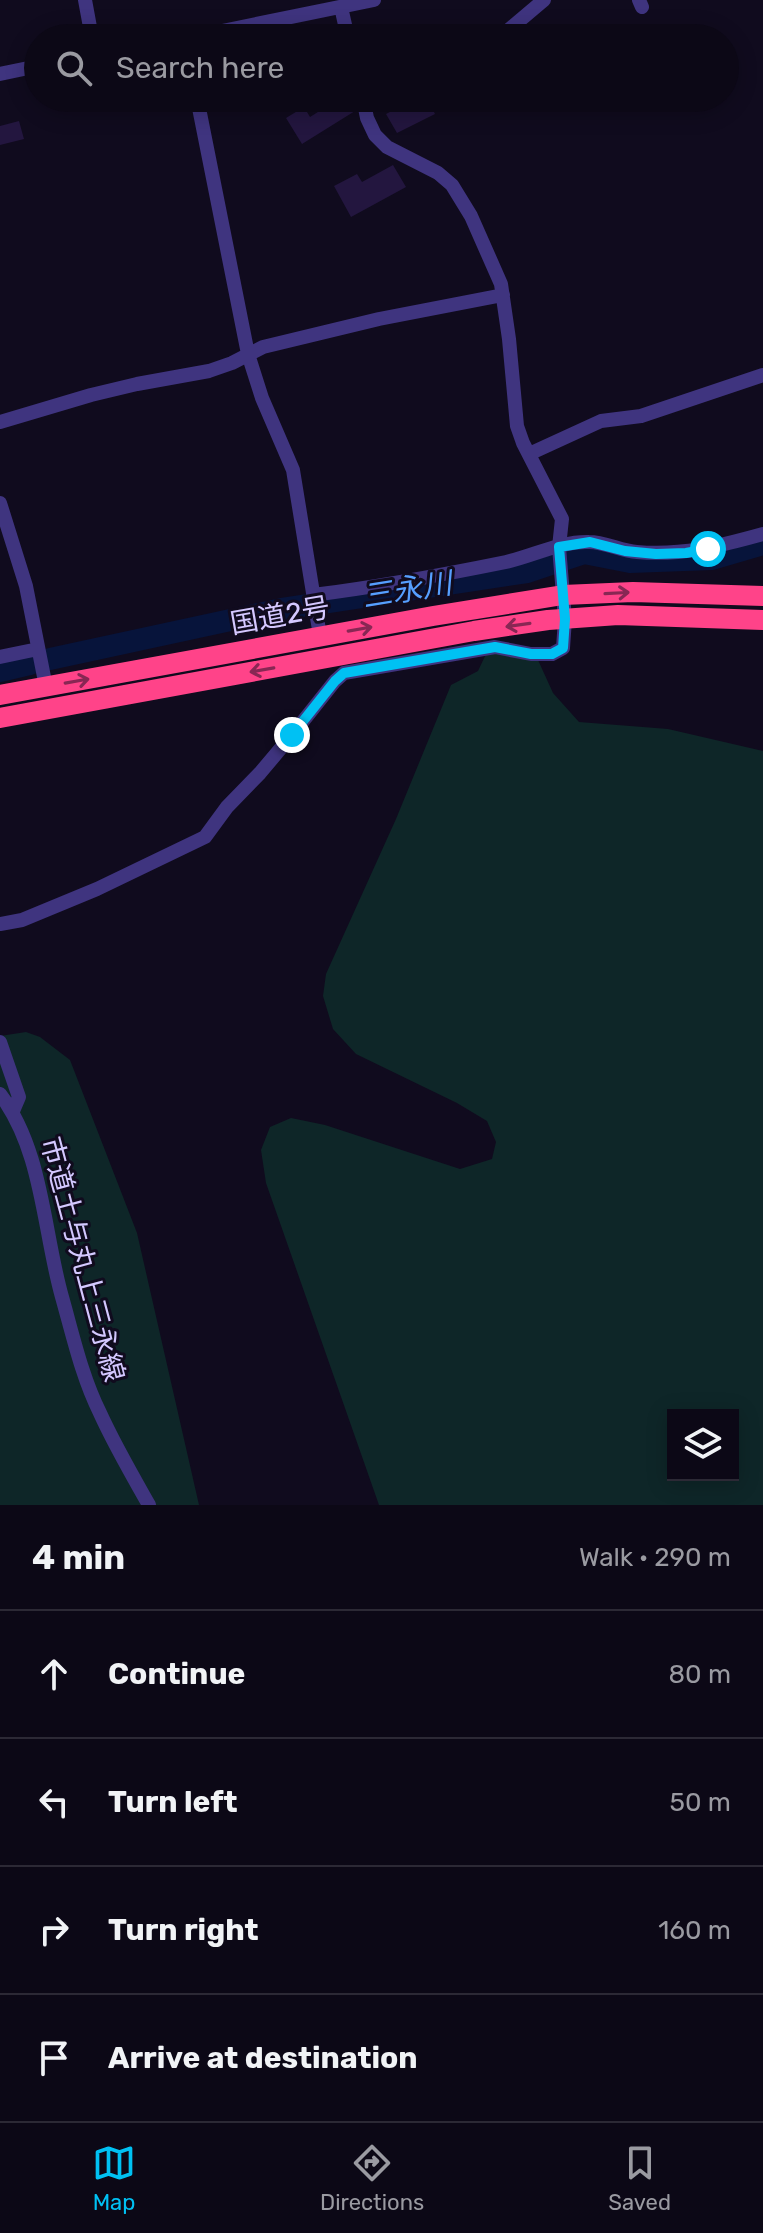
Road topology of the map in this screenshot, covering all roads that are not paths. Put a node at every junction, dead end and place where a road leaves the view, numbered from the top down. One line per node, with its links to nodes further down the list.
1 (85, 0): 5 (street)
2 (374, 0): 4 (street)
3 (544, 0): 8 (street)
4 (341, 7): 6 (street); 7 (street)
5 (89, 24)
6 (257, 24)
7 (345, 24)
8 (516, 24)
9 (24, 69): 10 (street)
10 (0, 74)
11 (200, 112): 14 (street)
12 (366, 112): 13 (street)
13 (503, 295): 14 (street); 17 (street)
14 (248, 354): 16 (street); 23 (street)
15 (763, 375): 17 (street)
16 (0, 422)
17 (529, 454): 20 (street)
18 (0, 503): 27 (street)
19 (763, 534): 20 (street)
20 (559, 549): 21 (street); 23 (street)
21 (562, 588): 22 (highway, 国道2号, one-way to 22); 24 (street); 26 (highway, 国道2号, one-way to 21)
22 (763, 596)
23 (313, 598): 26 (street)
24 (565, 619): 25 (highway, 国道2号); 31 (highway, 国道2号, one-way to 31); 32 (street)
25 (763, 620)
26 (319, 628): 29 (highway, 国道2号, one-way to 26)
27 (38, 649): 28 (street); 29 (street)
28 (0, 657)
29 (46, 687): 30 (highway, 国道2号)
30 (0, 695)
31 (0, 718)
32 (0, 924)
33 (0, 1042): 35 (street)
34 (0, 1094): 35 (street)
35 (13, 1111): 36 (street, 市道土与丸上三永線)
36 (149, 1505)

